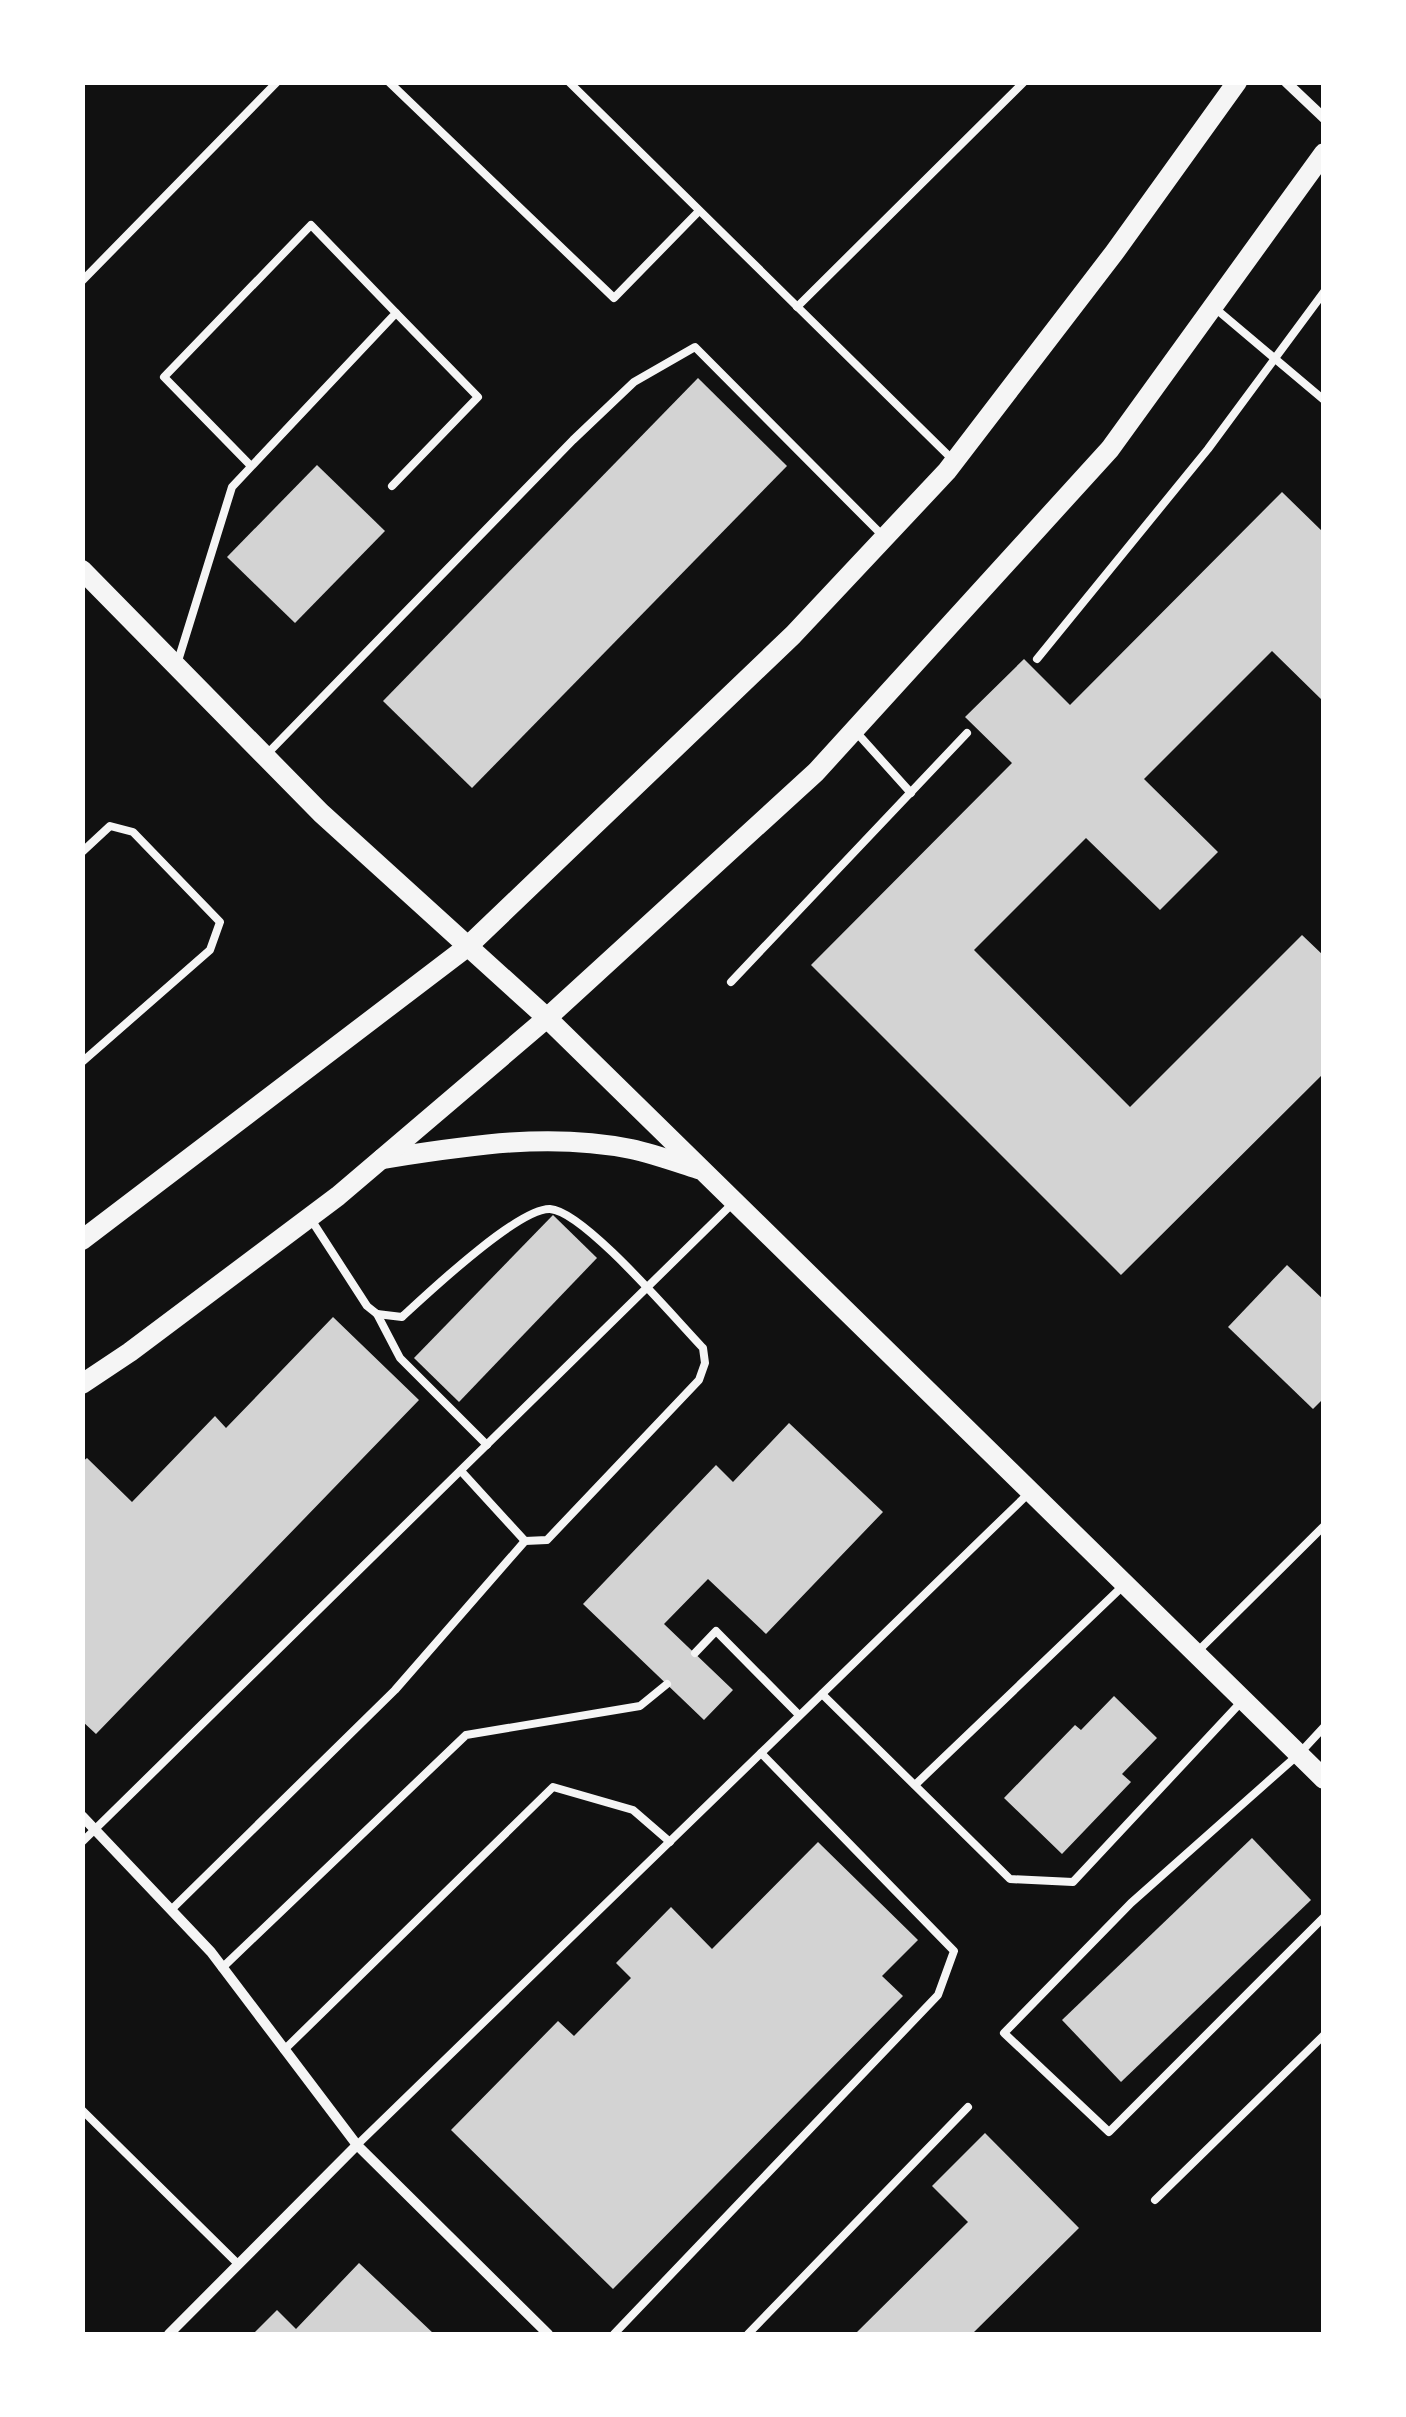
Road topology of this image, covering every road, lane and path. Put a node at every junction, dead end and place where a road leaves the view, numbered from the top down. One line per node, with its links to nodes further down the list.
1 (278, 82): 11 (lane)
2 (389, 82): 9 (lane)
3 (568, 82): 9 (lane)
4 (1024, 82): 14 (lane)
5 (1237, 82): 19 (main road)
6 (1286, 82): 7 (street)
7 (1324, 118)
8 (1324, 153): 15 (main road)
9 (700, 211): 14 (lane)
10 (82, 259): 11 (lane)
11 (93, 270): 12 (lane)
12 (82, 281)
13 (1324, 292): 17 (lane)
14 (797, 307): 19 (lane)
15 (1212, 307): 17 (lane); 26 (main road)
16 (396, 314): 20 (lane); 20 (lane); 21 (lane)
17 (1275, 359): 18 (lane); 24 (lane)
18 (1324, 400)
19 (954, 461): 22 (main road)
20 (251, 466): 25 (lane)
21 (392, 486)
22 (886, 539): 28 (lane); 31 (main road)
23 (82, 570): 25 (main road)
24 (1037, 659)
25 (177, 664): 28 (main road)
26 (854, 730): 29 (lane); 33 (main road)
27 (968, 733): 29 (lane)
28 (265, 756): 31 (main road)
29 (911, 793): 32 (lane)
30 (82, 852): 34 (lane)
31 (466, 947): 33 (main road); 39 (main road)
32 (732, 982)
33 (546, 1018): 35 (main road); 36 (main road)
34 (82, 1062)
35 (380, 1160): 36 (main road); 38 (main road)
36 (703, 1170): 37 (main road)
37 (735, 1202): 40 (lane); 45 (main road)
38 (309, 1217): 41 (lane); 42 (main road)
39 (82, 1240)
40 (646, 1288): 41 (lane); 43 (lane); 47 (lane)
41 (377, 1314): 43 (lane)
42 (82, 1384)
43 (488, 1445): 44 (lane)
44 (461, 1471): 47 (lane); 61 (lane)
45 (1031, 1491): 48 (main road); 52 (lane)
46 (1324, 1526): 50 (lane)
47 (525, 1541): 64 (lane)
48 (1125, 1584): 50 (main road); 59 (lane)
49 (695, 1653): 54 (lane)
50 (1196, 1653): 53 (main road)
51 (667, 1684): 66 (lane)
52 (822, 1694): 54 (lane); 59 (lane)
53 (1243, 1700): 57 (main road); 59 (lane)
54 (799, 1714): 56 (lane)
55 (1324, 1727): 57 (lane)
56 (761, 1752): 63 (lane); 76 (lane)
57 (1299, 1754): 58 (main road); 65 (lane)
58 (1324, 1779)
59 (915, 1785)
60 (82, 1816): 61 (street)
61 (96, 1830): 62 (lane); 64 (street)
62 (82, 1842)
63 (670, 1842): 68 (lane); 71 (lane)
64 (172, 1909): 66 (street)
65 (1324, 1917)
66 (222, 1968): 68 (street)
67 (1324, 2035): 72 (lane)
68 (284, 2050): 71 (street)
69 (968, 2107): 77 (lane)
70 (82, 2110): 73 (lane)
71 (357, 2145): 73 (street); 75 (street)
72 (1154, 2200)
73 (238, 2264): 74 (street)
74 (168, 2334)
75 (548, 2334)
76 (614, 2334)
77 (748, 2334)

